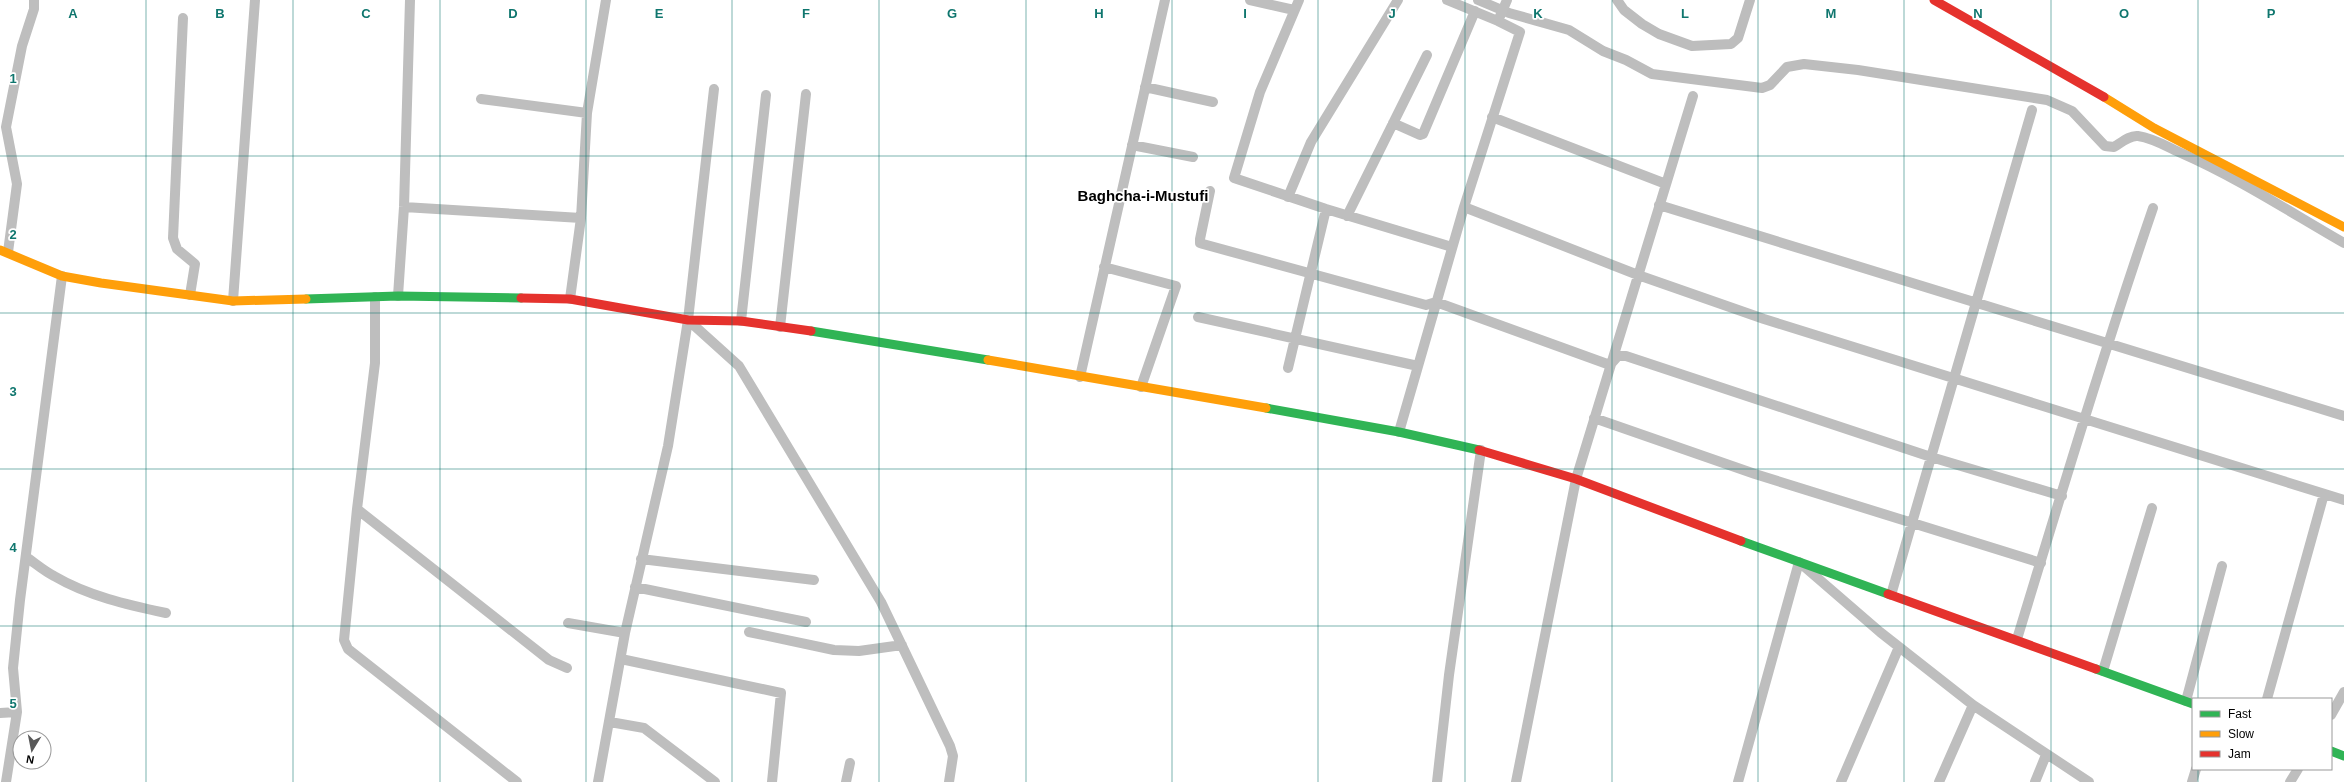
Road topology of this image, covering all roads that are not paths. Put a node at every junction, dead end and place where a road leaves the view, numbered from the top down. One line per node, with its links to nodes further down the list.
1 (34, 0): 28 (street)
2 (255, 0): 52 (street)
3 (410, 0): 35 (street)
4 (606, 0): 25 (street)
5 (1165, 0): 17 (street)
6 (1250, 0): 12 (street)
7 (1299, 0): 12 (street)
8 (1398, 0): 33 (street)
9 (1447, 0): 13 (street)
10 (1508, 0): 15 (street)
11 (1934, 0): 41 (street)
12 (1294, 10): 33 (street)
13 (1475, 11): 15 (street); 27 (street)
14 (183, 18): 48 (street)
15 (1498, 20): 26 (street)
16 (1427, 55): 27 (street)
17 (1145, 87): 23 (street); 29 (street)
18 (714, 89): 56 (street)
19 (766, 94): 57 (street)
20 (806, 94): 58 (street)
21 (1692, 96): 31 (street)
22 (481, 99): 25 (street)
23 (1212, 102)
24 (2032, 110): 54 (street)
25 (587, 113): 40 (street)
26 (1492, 117): 31 (street); 36 (street)
27 (1393, 123): 39 (street)
28 (3, 125): 43 (street)
29 (1132, 145): 30 (street); 44 (street)
30 (1193, 157)
31 (1666, 184): 34 (street)
32 (1210, 191): 45 (street)
33 (1288, 197): 38 (street)
34 (1659, 205): 46 (street); 54 (street)
35 (404, 207): 40 (street); 49 (street)
36 (1464, 207): 42 (street); 46 (street)
37 (2153, 208): 60 (street)
38 (1326, 209): 39 (street); 45 (street)
39 (1347, 216): 42 (street)
40 (581, 218): 51 (street)
41 (2344, 227)
42 (1452, 247): 53 (street)
43 (4, 251): 47 (street)
44 (1104, 267): 64 (street); 66 (street)
45 (1312, 274): 53 (street); 59 (street)
46 (1638, 275): 61 (street); 65 (street)
47 (62, 276): 48 (street); 80 (street)
48 (190, 295): 52 (street)
49 (398, 296): 50 (street); 51 (street)
50 (375, 297): 52 (street); 78 (street)
51 (570, 299): 56 (street)
52 (233, 301)
53 (1436, 302): 61 (street); 62 (street)
54 (1976, 303): 60 (street); 65 (street)
55 (1198, 318): 59 (street)
56 (688, 320): 57 (street); 81 (street); 94 (street)
57 (741, 321): 58 (street)
58 (780, 327): 64 (street)
59 (1296, 338): 62 (street); 63 (street)
60 (2108, 341): 67 (street); 69 (street)
61 (1610, 365): 68 (street); 72 (street)
62 (1418, 366): 70 (street)
63 (1288, 368)
64 (1080, 377): 66 (street)
65 (1954, 378): 69 (street); 72 (street)
66 (1141, 387): 70 (street)
67 (2344, 416)
68 (1594, 418): 73 (street); 79 (street)
69 (2084, 418): 74 (street); 75 (street)
70 (1399, 432): 71 (street)
71 (1481, 450): 73 (street); 120 (street)
72 (1931, 458): 75 (street); 79 (street)
73 (1576, 479): 82 (street); 121 (street)
74 (2324, 494): 76 (street); 100 (street)
75 (2062, 496): 83 (street)
76 (2344, 500)
77 (2152, 508): 98 (street)
78 (357, 509): 97 (street); 114 (street)
79 (1912, 523): 83 (street); 87 (street)
80 (26, 556): 88 (street); 103 (street)
81 (641, 559): 85 (street); 86 (street)
82 (1799, 562): 87 (street); 95 (street); 122 (street)
83 (2041, 562): 93 (street)
84 (2222, 566): 101 (street)
85 (814, 580)
86 (635, 587): 89 (street); 92 (street)
87 (1891, 594): 93 (street)
88 (166, 613)
89 (806, 622)
90 (568, 623): 92 (street)
91 (749, 632): 94 (street)
92 (625, 633): 96 (street)
93 (2017, 639): 98 (street)
94 (902, 645): 119 (street)
95 (1899, 647): 102 (street); 123 (street)
96 (621, 658): 106 (street); 117 (street)
97 (567, 668)
98 (2103, 671): 101 (street)
99 (2344, 692): 105 (street)
100 (2267, 698)
101 (2189, 702)
102 (1974, 705): 108 (street); 124 (street)
103 (17, 712): 104 (street); 113 (street)
104 (0, 713)
105 (2332, 713)
106 (610, 722): 115 (street); 116 (street)
107 (2332, 751): 109 (street)
108 (2046, 755): 125 (street); 126 (street)
109 (2344, 756)
110 (850, 763): 118 (street)
111 (2196, 770): 127 (street)
112 (2297, 770): 128 (street)
113 (6, 782)
114 (517, 782)
115 (598, 782)
116 (715, 782)
117 (772, 782)
118 (846, 782)
119 (949, 782)
120 (1437, 782)
121 (1516, 782)
122 (1738, 782)
123 (1841, 782)
124 (1939, 782)
125 (2035, 782)
126 (2088, 782)
127 (2192, 782)
128 (2290, 782)

